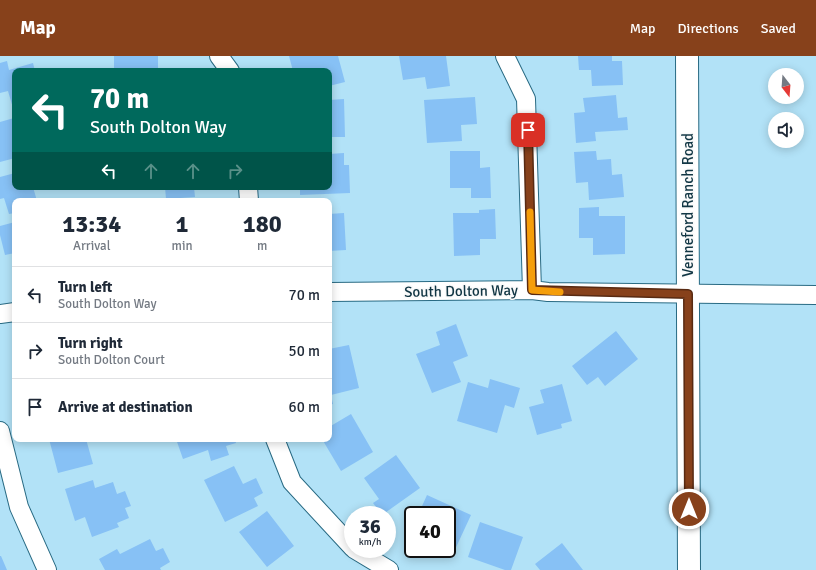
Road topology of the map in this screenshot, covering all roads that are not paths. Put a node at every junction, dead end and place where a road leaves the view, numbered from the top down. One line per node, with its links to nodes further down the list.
1 (219, 56): 4 (street)
2 (505, 56): 5 (street)
3 (687, 56): 7 (street, Venneford Ranch Road)
4 (228, 68)
5 (532, 290): 6 (street, South Dolton Way); 7 (street, South Dolton Way)
6 (332, 292)
7 (688, 294): 8 (street, South Dolton Way); 17 (street, Venneford Ranch Road)
8 (816, 295)
9 (12, 312): 10 (street)
10 (0, 314)
11 (0, 431): 15 (street)
12 (276, 442): 13 (street)
13 (344, 537)
14 (370, 558): 16 (street)
15 (47, 570)
16 (389, 570)
17 (689, 570)

